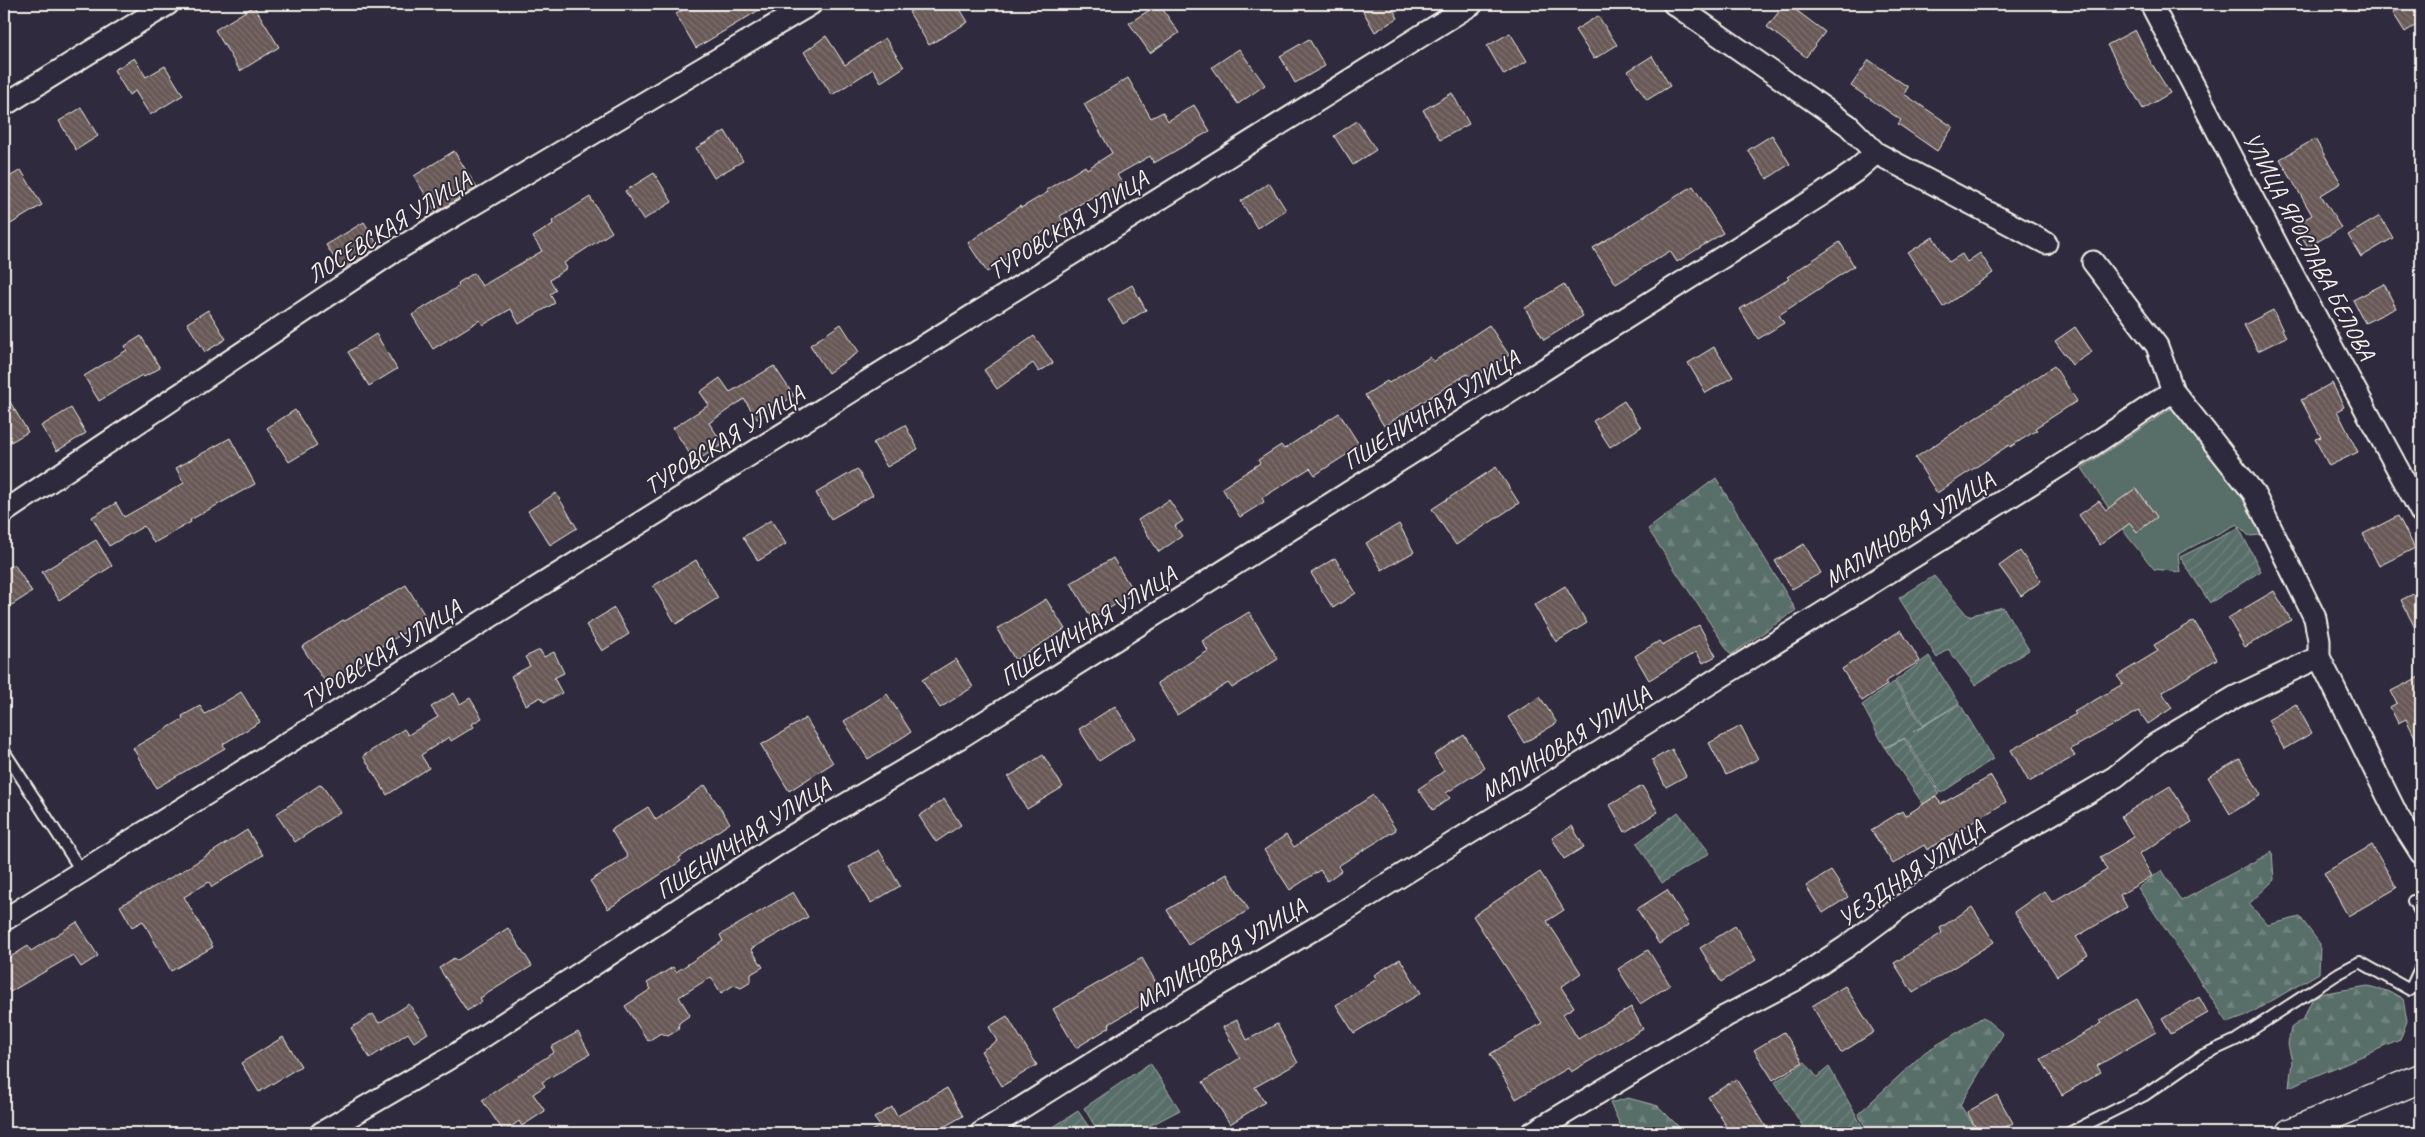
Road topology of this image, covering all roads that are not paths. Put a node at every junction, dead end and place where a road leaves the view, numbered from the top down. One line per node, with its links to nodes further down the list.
1 (168, 4): 6 (street)
2 (812, 4): 11 (street, ЛОСЕВСКАЯ УЛИЦА)
3 (1472, 4): 16 (street, ТУРОВСКАЯ УЛИЦА)
4 (1674, 4): 7 (street)
5 (2151, 4): 12 (street, УЛИЦА ЯРОСЛАВА БЕЛОВА)
6 (4, 105)
7 (1876, 153): 8 (street); 22 (street, ПШЕНИЧНАЯ УЛИЦА)
8 (2046, 243)
9 (2093, 262): 10 (street)
10 (2173, 390): 13 (street); 23 (street, МАЛИНОВАЯ УЛИЦА)
11 (4, 512)
12 (2421, 512)
13 (2319, 657): 15 (street); 24 (street, УЕЗДНАЯ УЛИЦА)
14 (4, 751): 16 (lane)
15 (2421, 852)
16 (82, 872): 19 (street, ТУРОВСКАЯ УЛИЦА)
17 (2413, 901): 18 (lane)
18 (2421, 913)
19 (4, 920)
20 (2421, 966): 25 (lane)
21 (2421, 1078): 26 (highway)
22 (321, 1133)
23 (981, 1133)
24 (1532, 1133)
25 (2069, 1133)
26 (2290, 1133)

